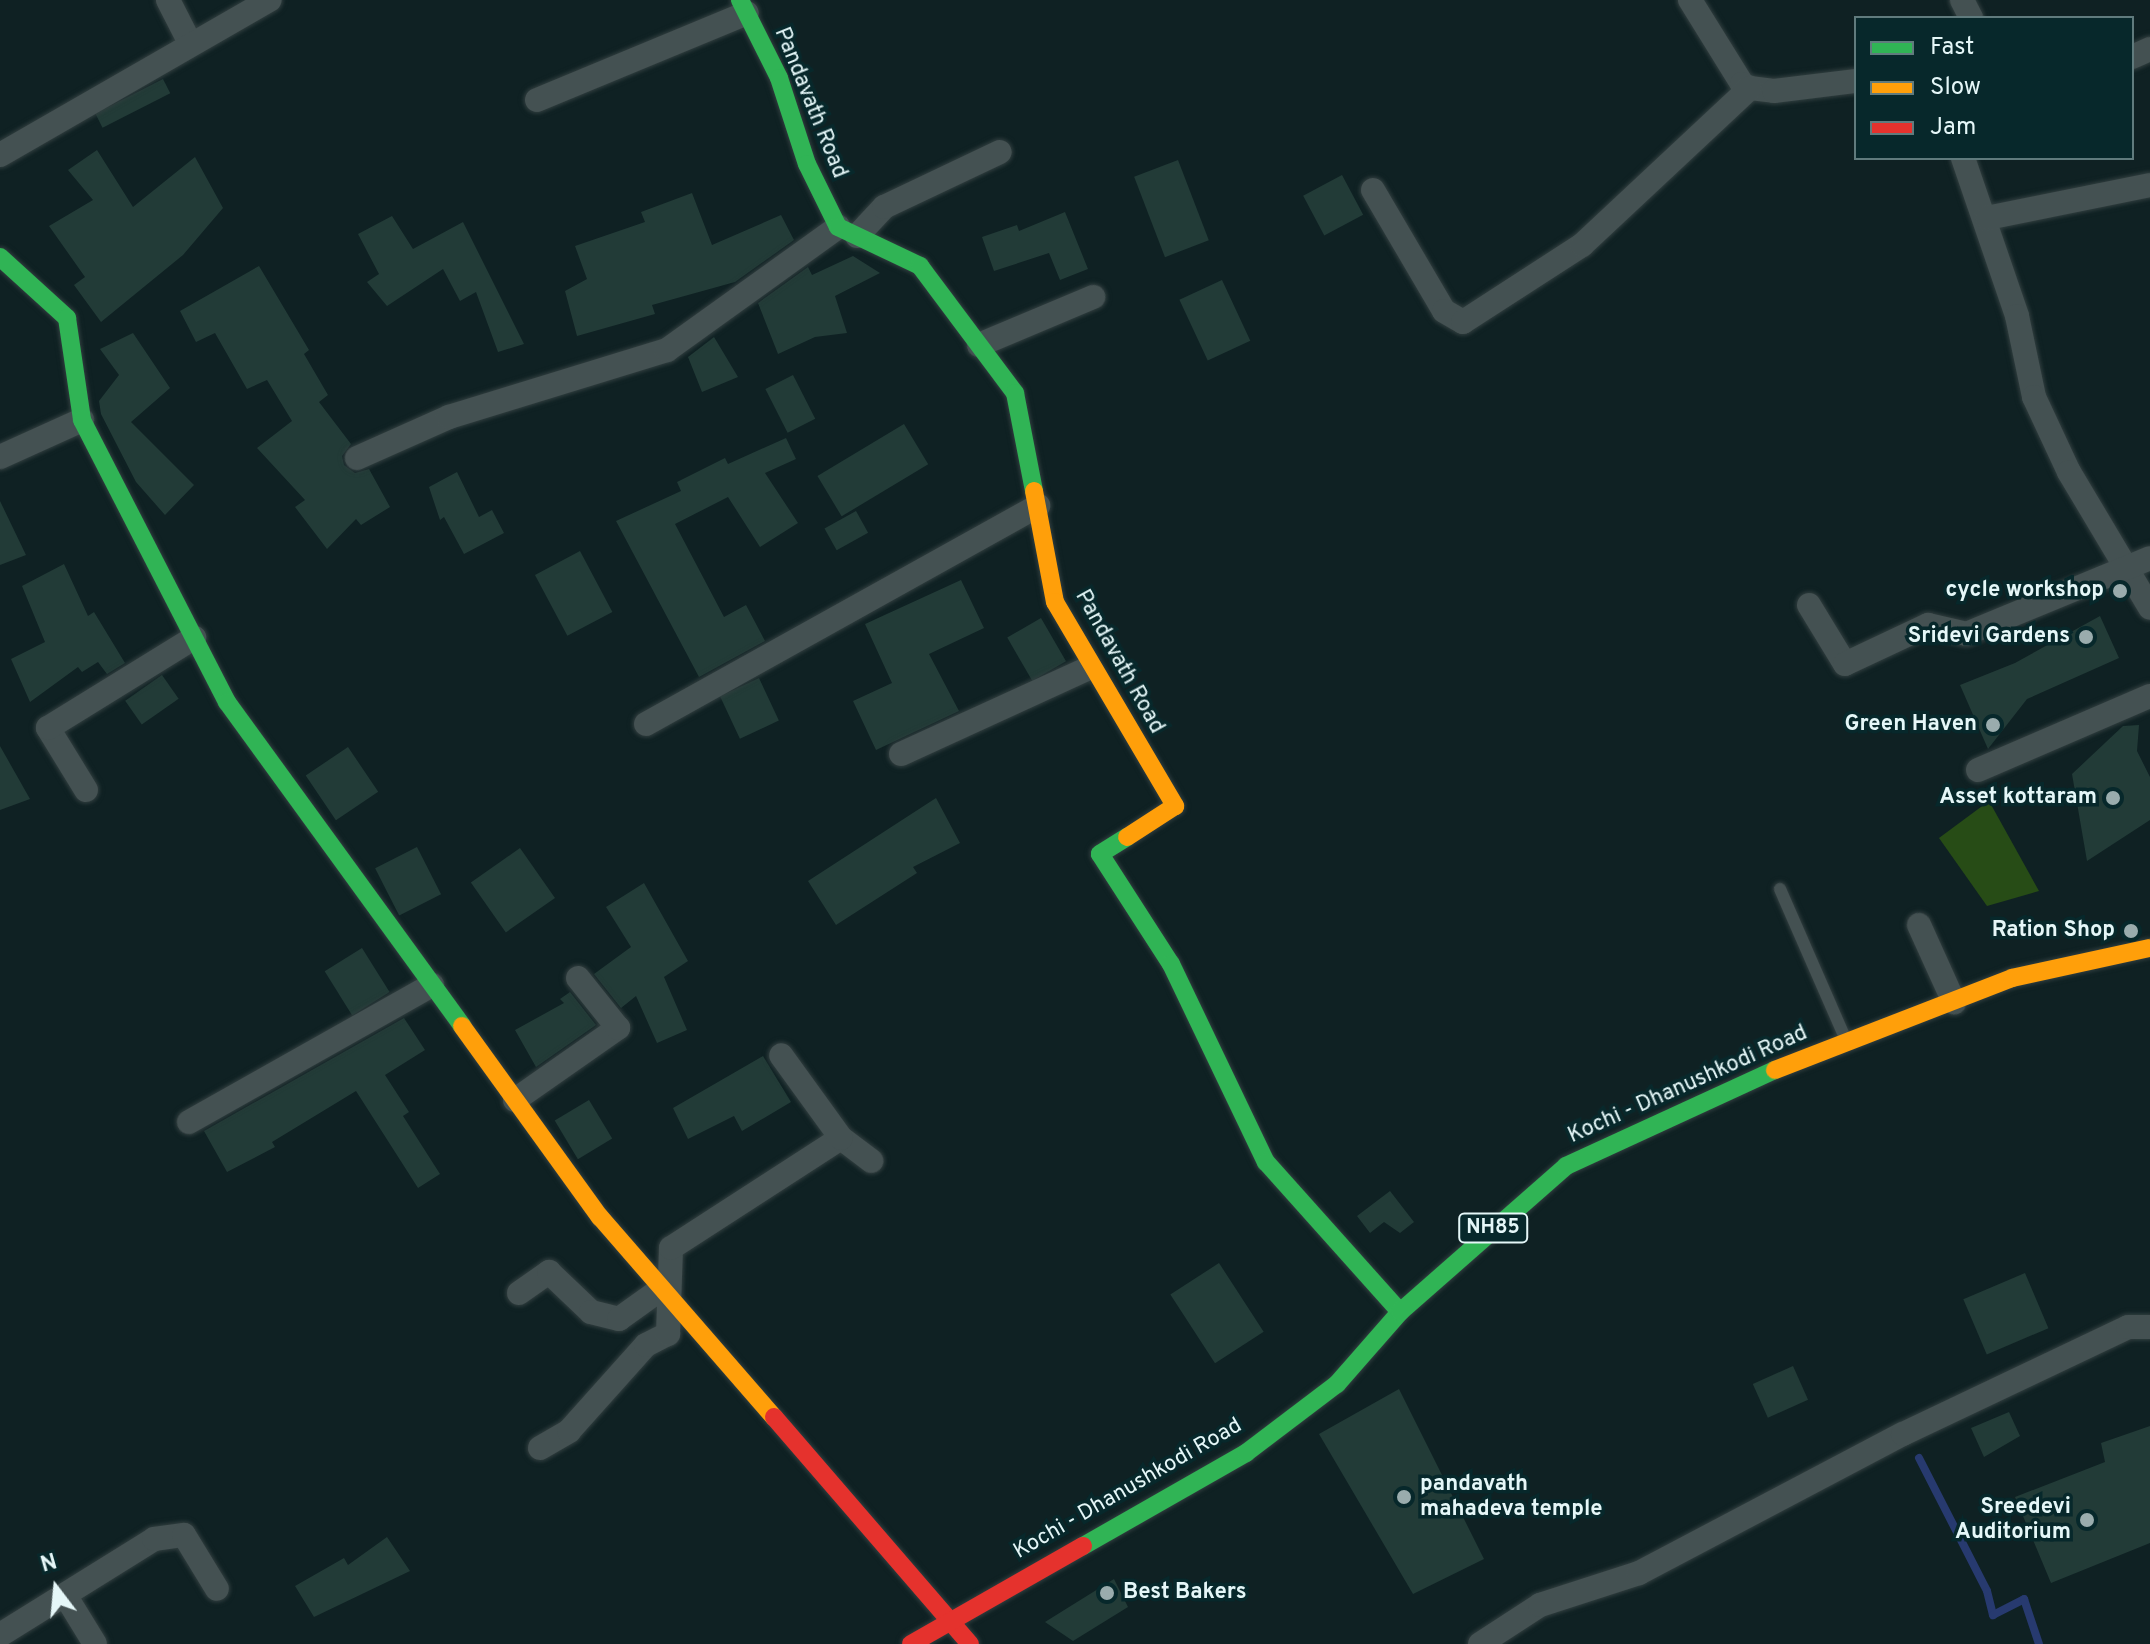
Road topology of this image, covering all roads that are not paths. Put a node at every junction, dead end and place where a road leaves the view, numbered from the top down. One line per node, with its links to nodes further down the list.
1 (168, 0): 5 (street)
2 (270, 0): 5 (street)
3 (1690, 0): 7 (street)
4 (744, 7): 8 (street); 15 (main road, Pandavath Road)
5 (190, 43): 10 (street)
6 (1854, 81): 7 (street)
7 (1750, 88): 13 (street)
8 (537, 100)
9 (1000, 152): 15 (street)
10 (0, 155)
11 (1964, 160): 14 (street)
12 (2150, 185): 14 (street)
13 (1373, 190)
14 (1987, 218): 24 (street)
15 (847, 232): 18 (main road, Pandavath Road); 21 (street)
16 (0, 257): 19 (main road)
17 (1093, 297): 18 (street)
18 (979, 345): 22 (main road, Pandavath Road)
19 (82, 420): 20 (street); 27 (main road)
20 (0, 457)
21 (357, 458)
22 (1038, 506): 28 (main road, Pandavath Road); 30 (street)
23 (2150, 558): 24 (street)
24 (2126, 566): 25 (street); 26 (street)
25 (1809, 605)
26 (2150, 608)
27 (194, 638): 33 (street); 38 (main road)
28 (1089, 668): 31 (street); 48 (main road, Pandavath Road)
29 (2150, 696): 32 (street)
30 (646, 724)
31 (901, 754)
32 (1978, 770)
33 (86, 790)
34 (1780, 889): 40 (lane)
35 (1919, 925): 39 (street)
36 (2150, 948): 39 (main road, Kochi - Dhanushkodi Road / NH85)
37 (578, 978): 42 (street)
38 (432, 985): 42 (main road); 43 (street)
39 (1954, 1002): 40 (main road, Kochi - Dhanushkodi Road / NH85)
40 (1848, 1042): 48 (main road, Kochi - Dhanushkodi Road / NH85)
41 (781, 1055): 44 (street)
42 (515, 1100): 47 (main road)
43 (189, 1122)
44 (841, 1138): 45 (street); 47 (street)
45 (871, 1161)
46 (519, 1293): 47 (street)
47 (665, 1294): 50 (street); 53 (main road)
48 (1400, 1312): 53 (main road, Kochi - Dhanushkodi Road / NH85)
49 (2150, 1327): 58 (street)
50 (540, 1448)
51 (217, 1589): 52 (street)
52 (65, 1595): 54 (street); 55 (street)
53 (948, 1619): 56 (main road, Kochi - Dhanushkodi Road / NH85); 57 (main road)
54 (0, 1635)
55 (95, 1644)
56 (911, 1644)
57 (970, 1644)
58 (1480, 1644)

